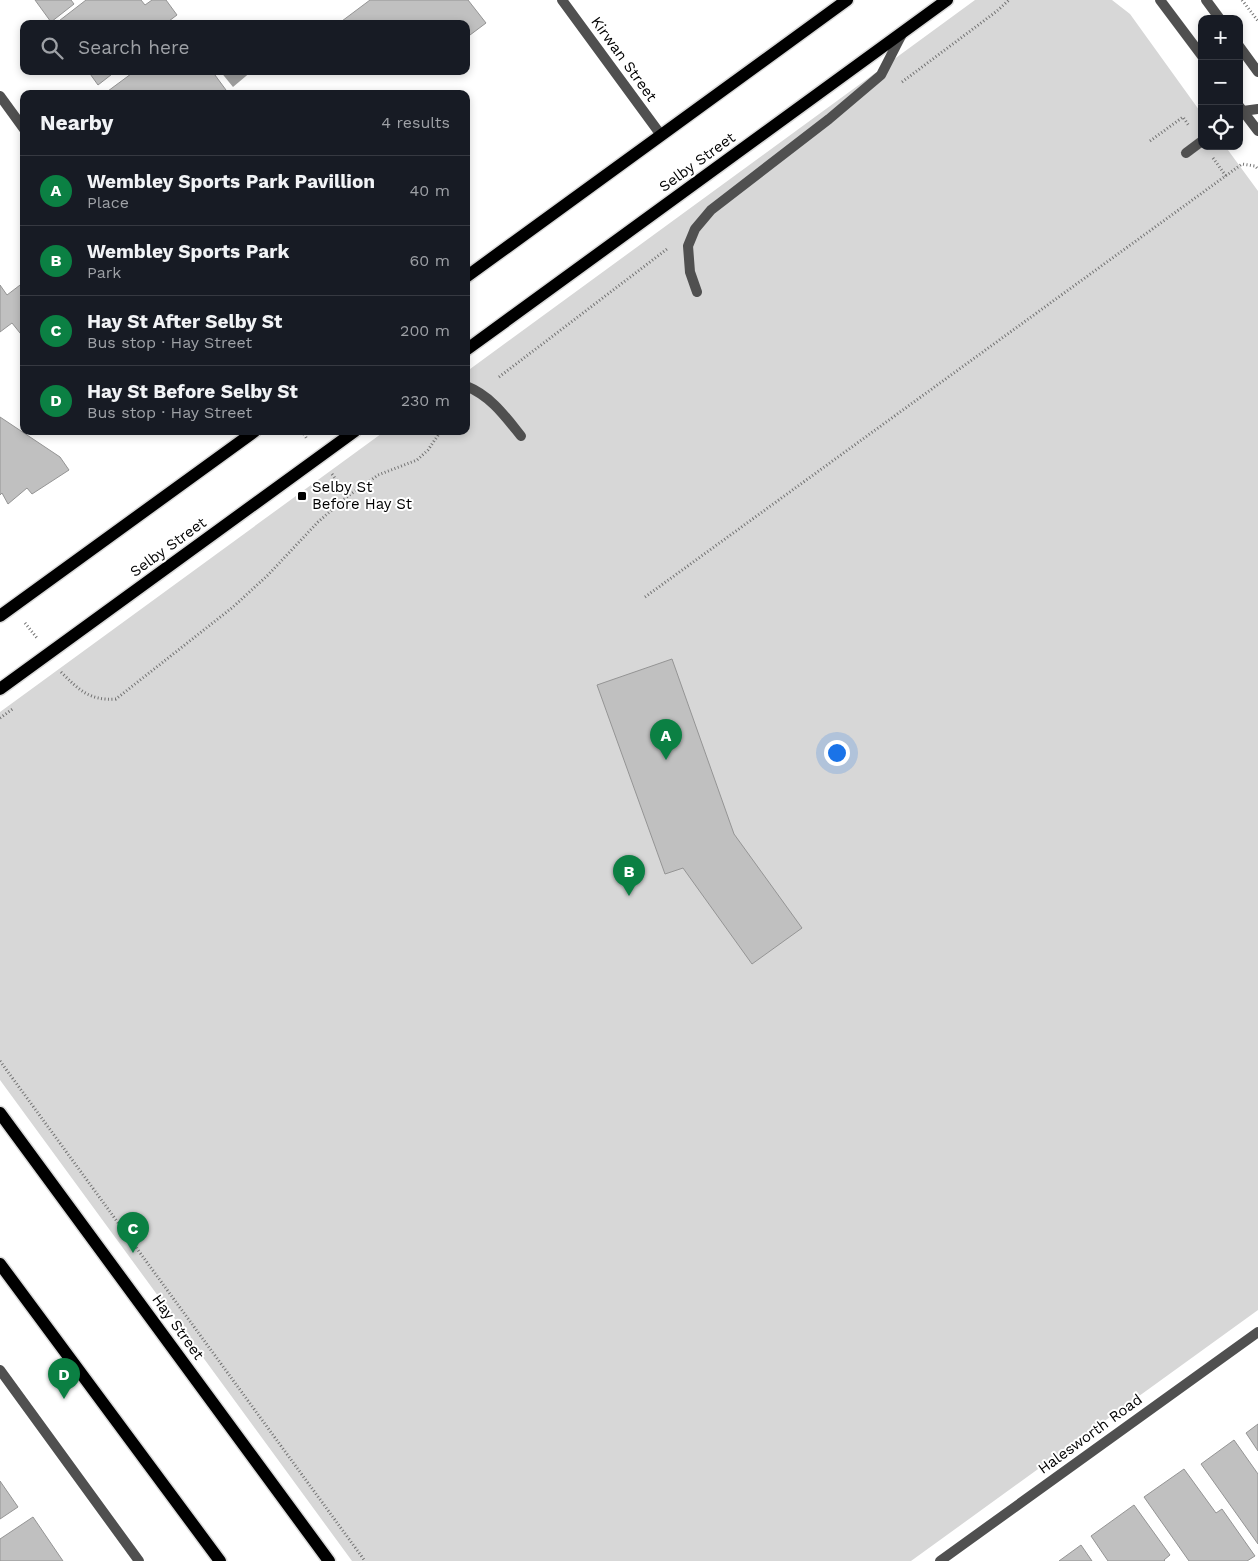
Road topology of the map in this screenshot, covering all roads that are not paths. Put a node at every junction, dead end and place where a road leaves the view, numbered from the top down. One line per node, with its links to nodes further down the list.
1 (562, 0): 17 (street, Kirwan Street)
2 (847, 0): 17 (main road)
3 (947, 0): 7 (main road, Selby Street)
4 (1160, 0): 8 (street)
5 (1206, 0): 6 (street)
6 (1217, 15)
7 (902, 33): 21 (street); 22 (main road, Selby Street)
8 (1198, 51)
9 (1243, 51): 10 (street)
10 (1258, 72)
11 (0, 96): 15 (street)
12 (1258, 109): 13 (street)
13 (1243, 110)
14 (1243, 112): 16 (street)
15 (20, 124)
16 (1258, 131)
17 (661, 135): 20 (main road)
18 (1198, 144): 19 (street)
19 (1186, 153)
20 (470, 274)
21 (697, 292)
22 (470, 347)
23 (470, 388): 26 (street)
24 (245, 435): 27 (main road)
25 (349, 435): 28 (main road, Selby Street)
26 (521, 436)
27 (0, 616)
28 (0, 689)
29 (0, 1113): 35 (main road, Hay Street)
30 (0, 1264): 34 (main road)
31 (1258, 1332): 36 (street, Halesworth Road)
32 (0, 1370): 33 (street)
33 (139, 1561)
34 (220, 1561)
35 (329, 1561)
36 (940, 1561)

